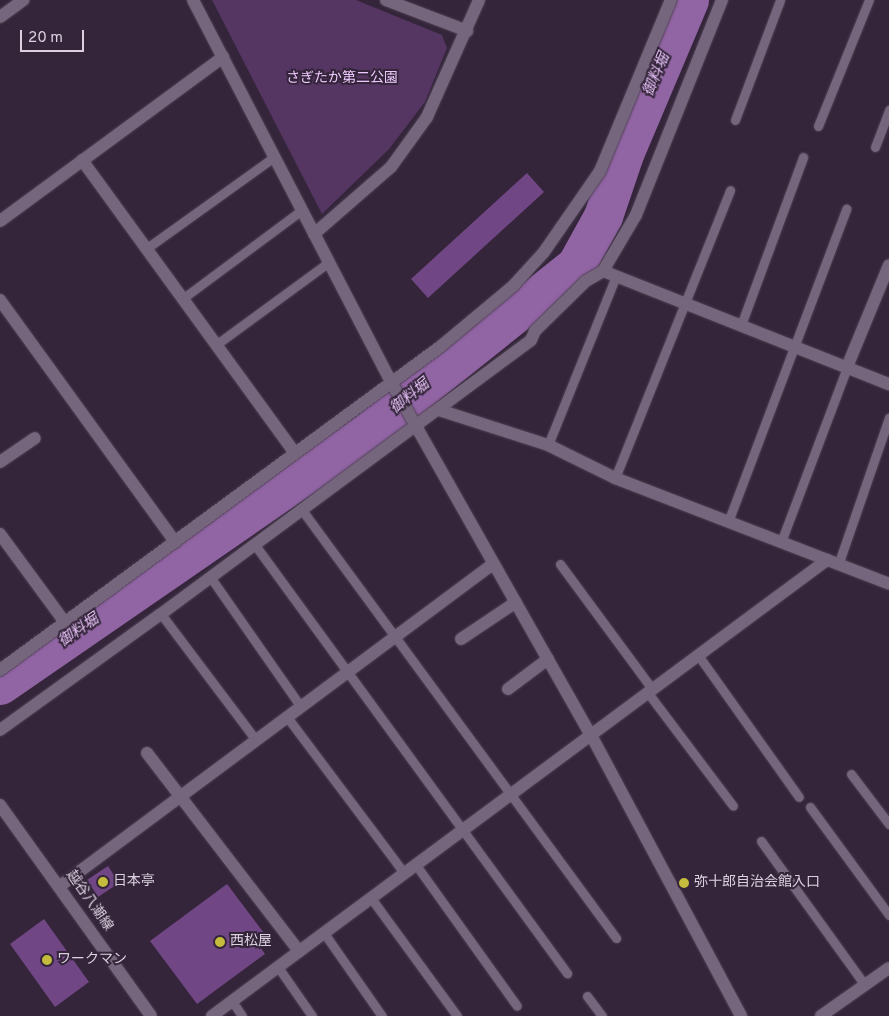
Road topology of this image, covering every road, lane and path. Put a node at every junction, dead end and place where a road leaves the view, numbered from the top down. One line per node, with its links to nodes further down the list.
1 (23, 0): 9 (street)
2 (193, 0): 11 (street)
3 (386, 0): 10 (street)
4 (480, 0): 10 (street)
5 (671, 0): 37 (street)
6 (722, 0): 27 (street)
7 (780, 0): 13 (lane)
8 (869, 0): 14 (lane)
9 (0, 17)
10 (467, 31): 23 (street)
11 (223, 57): 16 (street); 18 (street)
12 (889, 110): 15 (lane)
13 (735, 120)
14 (818, 126)
15 (875, 147)
16 (274, 157): 21 (street); 24 (lane)
17 (803, 158): 32 (lane)
18 (82, 160): 22 (street); 24 (street)
19 (730, 190): 31 (lane)
20 (846, 209): 34 (lane)
21 (302, 210): 23 (street); 29 (lane)
22 (0, 221)
23 (314, 234): 25 (street)
24 (147, 248): 29 (street)
25 (329, 262): 33 (lane); 37 (street)
26 (889, 265): 35 (street)
27 (603, 270): 28 (street); 38 (street)
28 (616, 276): 31 (street); 42 (lane)
29 (182, 299): 33 (street)
30 (0, 300): 49 (street)
31 (687, 304): 32 (street); 45 (lane)
32 (741, 325): 34 (street)
33 (217, 344): 43 (street)
34 (794, 346): 35 (street); 47 (lane)
35 (847, 367): 36 (street); 50 (lane)
36 (889, 384)
37 (394, 387): 40 (street); 43 (street)
38 (439, 410): 40 (street); 42 (street)
39 (889, 418): 52 (lane)
40 (413, 421): 46 (street); 53 (street)
41 (35, 438): 44 (street)
42 (548, 445): 45 (street)
43 (295, 453): 49 (street)
44 (0, 462)
45 (615, 478): 47 (street)
46 (302, 510): 51 (street); 60 (lane)
47 (728, 522): 50 (street)
48 (0, 534): 59 (street)
49 (175, 542): 59 (street)
50 (781, 542): 52 (street)
51 (255, 545): 55 (street); 65 (lane)
52 (833, 562): 56 (street); 62 (street)
53 (493, 564): 57 (street); 60 (street)
54 (560, 564): 67 (lane)
55 (211, 578): 58 (street); 68 (lane)
56 (889, 584)
57 (516, 602): 61 (street); 63 (street)
58 (162, 614): 70 (street); 72 (lane)
59 (66, 624): 64 (street)
60 (394, 637): 65 (street); 75 (lane)
61 (461, 639)
62 (698, 655): 67 (street); 77 (lane)
63 (548, 659): 66 (street); 71 (street)
64 (0, 670)
65 (348, 672): 68 (street); 82 (lane)
66 (508, 689)
67 (650, 691): 71 (street); 79 (lane)
68 (301, 707): 69 (street)
69 (287, 717): 72 (street); 85 (lane)
70 (0, 730)
71 (591, 735): 75 (street); 106 (street)
72 (256, 740): 76 (street)
73 (147, 753): 76 (street)
74 (852, 774): 81 (lane)
75 (510, 795): 82 (street); 90 (lane)
76 (180, 797): 86 (street); 91 (street)
77 (799, 797)
78 (0, 805): 86 (street, 越谷八潮線)
79 (733, 806)
80 (810, 807): 88 (lane)
81 (889, 824)
82 (463, 830): 84 (street); 94 (lane)
83 (761, 841): 95 (lane)
84 (416, 865): 85 (street); 98 (lane)
85 (404, 873): 87 (street)
86 (60, 886): 99 (street, 越谷八潮線)
87 (371, 898): 89 (street); 104 (lane)
88 (889, 915)
89 (324, 932): 91 (street); 103 (lane)
90 (616, 938)
91 (299, 951): 92 (street)
92 (278, 967): 97 (street); 102 (lane)
93 (889, 968): 95 (street)
94 (567, 973)
95 (865, 985): 107 (street)
96 (587, 996): 105 (lane)
97 (232, 1001): 100 (street); 101 (lane)
98 (517, 1006)
99 (151, 1016)
100 (212, 1016)
101 (242, 1016)
102 (312, 1016)
103 (382, 1016)
104 (457, 1016)
105 (602, 1016)
106 (741, 1016)
107 (822, 1016)

